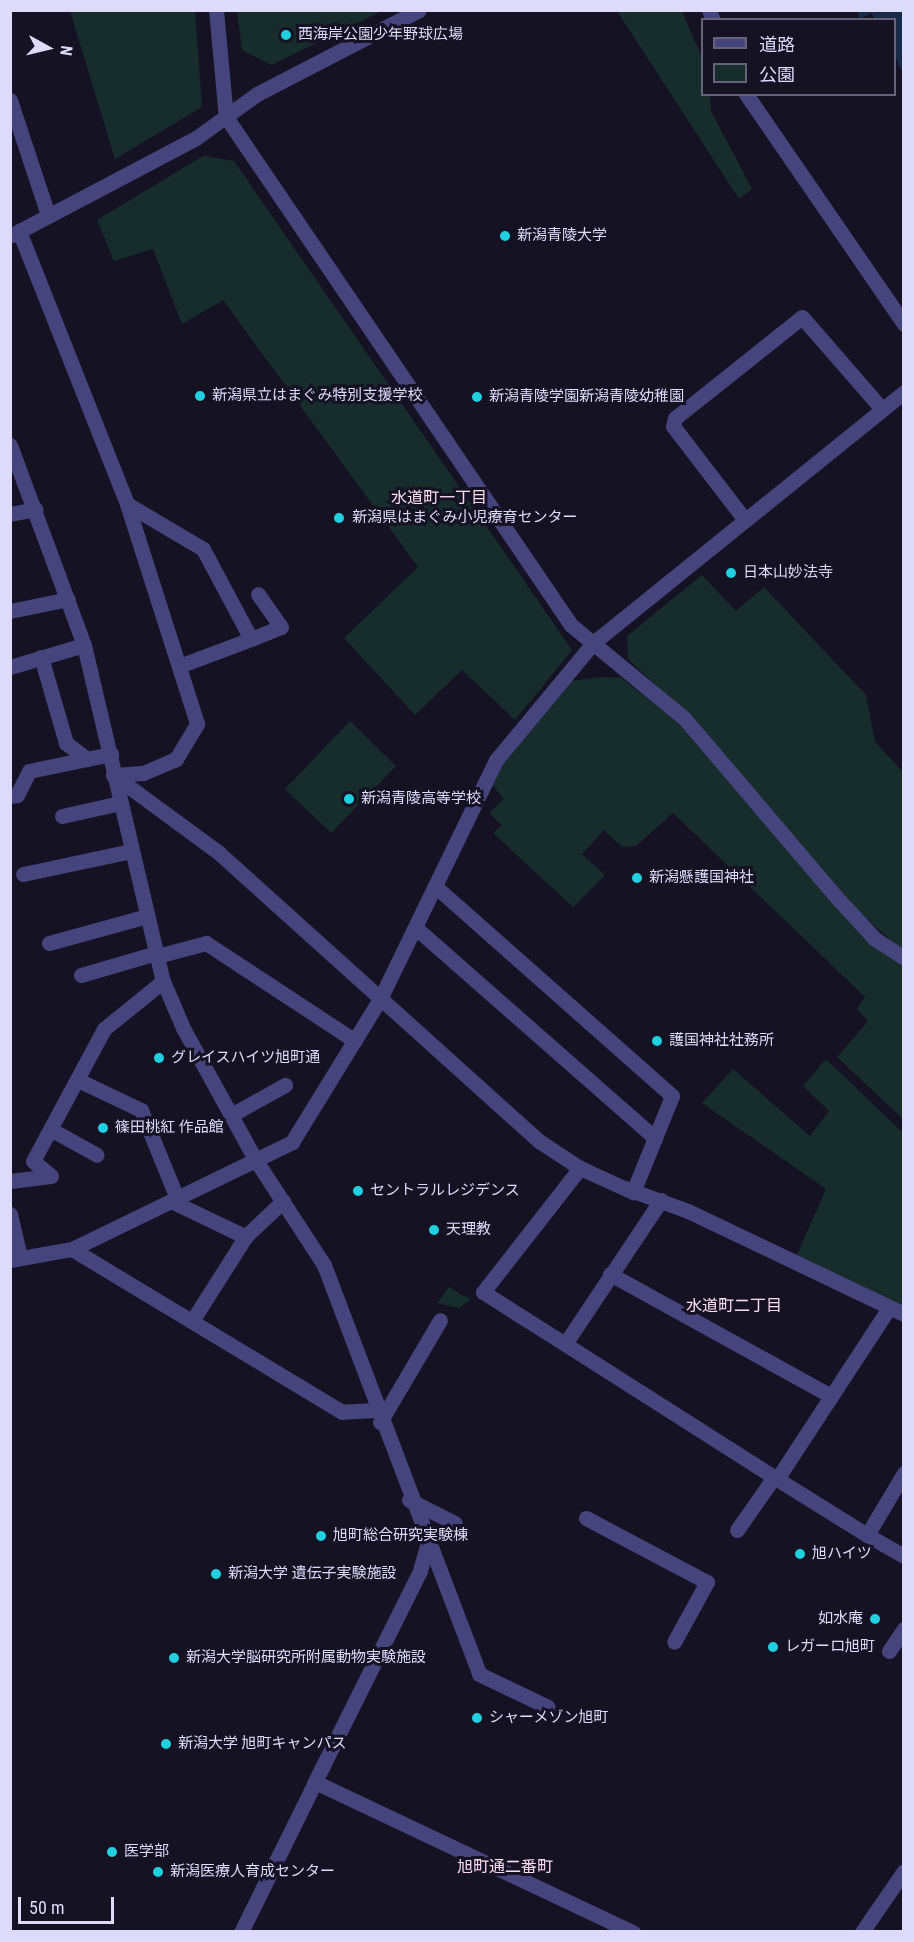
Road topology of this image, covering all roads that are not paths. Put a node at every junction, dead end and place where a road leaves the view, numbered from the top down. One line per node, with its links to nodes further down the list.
1 (216, 10): 5 (street)
2 (419, 10): 5 (street)
3 (747, 96): 8 (street)
4 (10, 100): 6 (street)
5 (226, 117): 6 (street); 20 (street)
6 (48, 215): 7 (street)
7 (15, 234): 12 (street)
8 (903, 324)
9 (903, 392): 10 (street)
10 (882, 408): 15 (street); 15 (street)
11 (10, 445): 13 (street)
12 (127, 504): 19 (street); 23 (street)
13 (36, 509): 14 (street); 17 (street)
14 (10, 514)
15 (745, 520): 20 (street)
16 (258, 594): 19 (street)
17 (68, 599): 18 (street); 21 (street)
18 (10, 611)
19 (251, 639): 23 (street)
20 (593, 643): 33 (street); 38 (street)
21 (84, 645): 22 (street); 25 (street)
22 (41, 657): 24 (street); 26 (street)
23 (182, 665): 27 (street)
24 (10, 666)
25 (111, 754): 26 (street); 27 (street)
26 (87, 759): 28 (street)
27 (113, 775): 29 (street); 41 (street)
28 (10, 796)
29 (120, 803): 30 (street); 31 (street)
30 (62, 816)
31 (131, 851): 32 (street); 34 (street)
32 (23, 874)
33 (436, 887): 35 (street); 47 (street)
34 (147, 916): 36 (street); 37 (street)
35 (417, 929): 41 (street); 47 (street)
36 (49, 943)
37 (156, 954): 39 (street); 40 (street); 42 (street)
38 (903, 958)
39 (81, 975)
40 (163, 981): 43 (street); 45 (street)
41 (380, 999): 42 (street); 50 (street)
42 (355, 1041): 49 (street)
43 (80, 1081): 46 (street); 53 (street)
44 (285, 1085): 45 (street)
45 (231, 1115): 49 (street)
46 (52, 1130): 48 (street); 51 (street)
47 (655, 1138): 52 (street)
48 (97, 1155)
49 (255, 1160): 53 (street); 55 (street)
50 (580, 1168): 52 (street); 65 (street)
51 (10, 1181)
52 (633, 1192): 54 (street)
53 (174, 1199): 57 (street); 58 (street)
54 (661, 1200): 60 (street); 61 (street)
55 (283, 1202): 57 (street); 67 (street)
56 (10, 1214): 59 (street)
57 (246, 1237): 64 (street)
58 (72, 1249): 59 (street); 64 (street)
59 (15, 1259)
60 (610, 1274): 65 (street); 66 (street)
61 (889, 1308): 62 (street); 66 (street)
62 (903, 1314)
63 (440, 1320): 67 (street)
64 (192, 1321): 67 (street)
65 (565, 1344): 69 (street)
66 (831, 1396): 69 (street)
67 (378, 1416): 70 (street)
68 (903, 1473): 74 (street)
69 (775, 1478): 73 (street); 74 (street)
70 (409, 1500): 72 (street); 75 (street)
71 (586, 1518): 78 (street)
72 (455, 1523)
73 (737, 1530)
74 (867, 1535): 76 (street)
75 (427, 1546): 80 (street); 81 (street)
76 (903, 1556)
77 (903, 1629): 79 (street)
78 (674, 1642)
79 (889, 1651)
80 (548, 1707)
81 (315, 1782): 83 (street); 84 (street)
82 (903, 1871): 85 (street)
83 (241, 1932)
84 (633, 1932)
85 (862, 1932)

